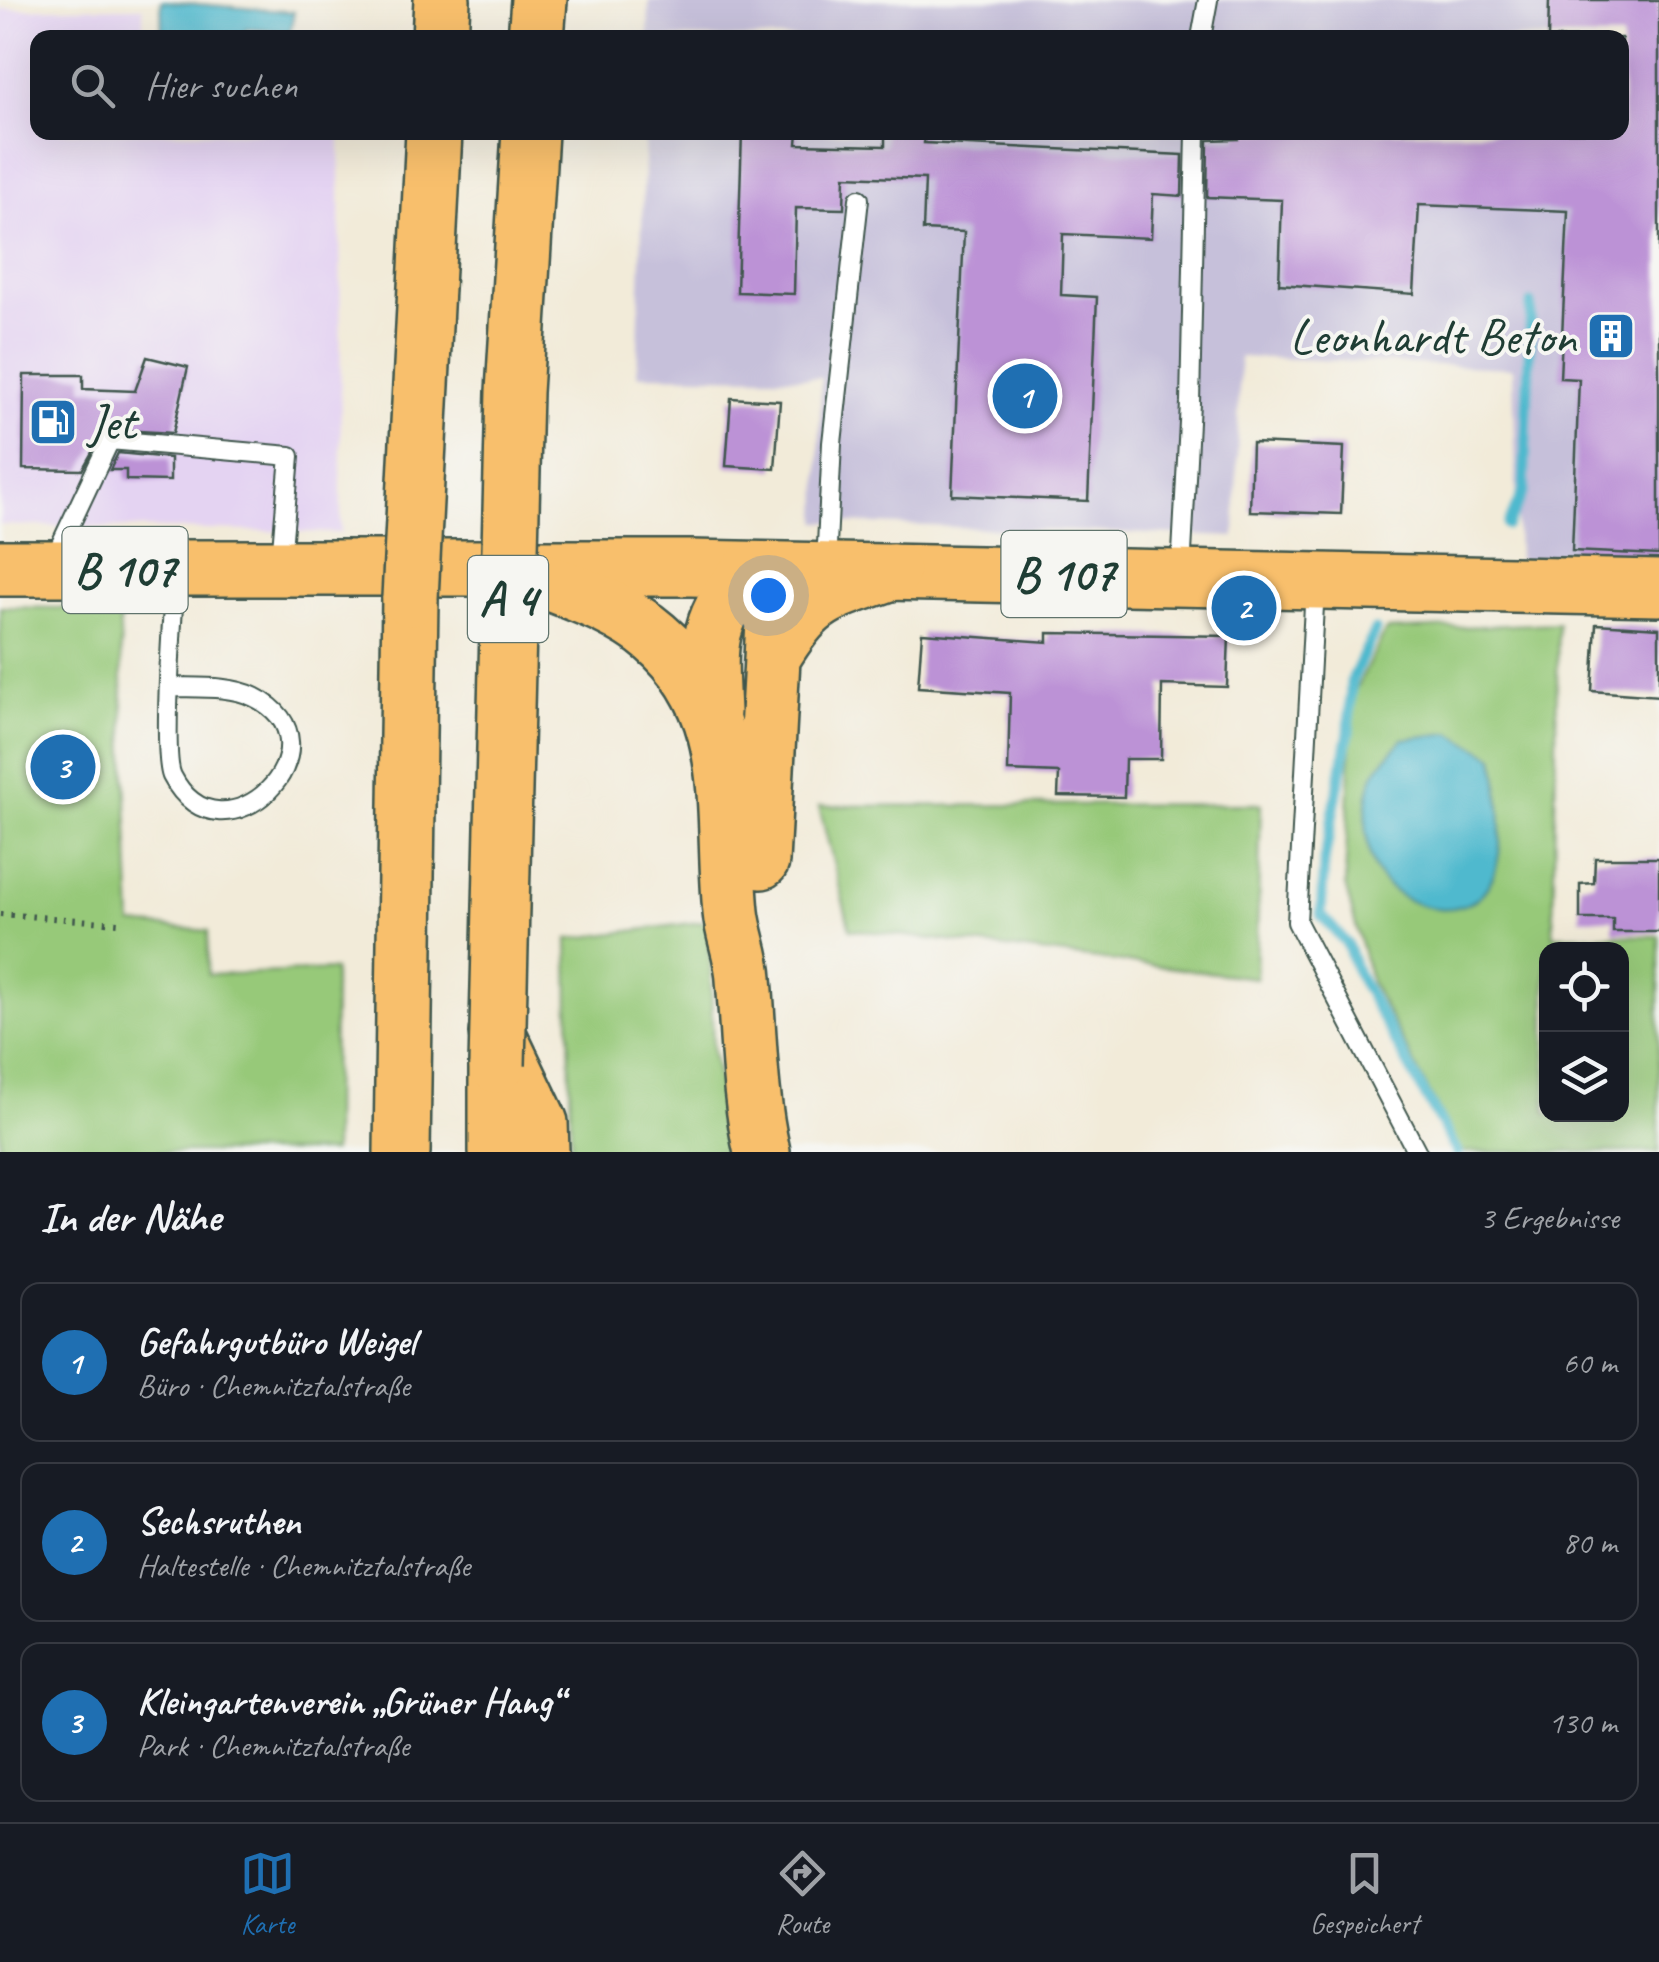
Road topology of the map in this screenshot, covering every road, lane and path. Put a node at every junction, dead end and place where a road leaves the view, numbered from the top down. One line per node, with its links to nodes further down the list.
1 (442, 0): 4 (main road)
2 (539, 0): 5 (main road)
3 (1208, 0): 6 (lane)
4 (440, 30)
5 (537, 30)
6 (1202, 30)
7 (434, 140): 28 (main road, A 4, bridge)
8 (530, 140): 27 (main road, A 4, bridge)
9 (1196, 140): 18 (lane)
10 (860, 199): 15 (lane)
11 (512, 568): 14 (main road, B 107); 16 (main road, B 107); 23 (main road)
12 (25, 569): 13 (main road, B 107); 16 (lane)
13 (176, 570): 16 (main road, B 107); 22 (lane)
14 (752, 570): 15 (main road, B 107); 21 (main road); 23 (main road)
15 (826, 571): 17 (main road, B 107)
16 (280, 572)
17 (892, 572): 18 (main road, B 107); 21 (main road)
18 (1180, 577): 19 (main road, B 107)
19 (1316, 584): 20 (main road, B 107); 32 (lane)
20 (1659, 588)
21 (773, 656): 26 (main road)
22 (170, 688): 22 (lane)
23 (712, 712): 26 (main road)
24 (0, 914): 25 (path)
25 (118, 923)
26 (744, 975): 31 (main road)
27 (502, 1054): 29 (main road, A 4); 30 (main road)
28 (402, 1152)
29 (498, 1152)
30 (541, 1152)
31 (762, 1152)
32 (1417, 1152)

